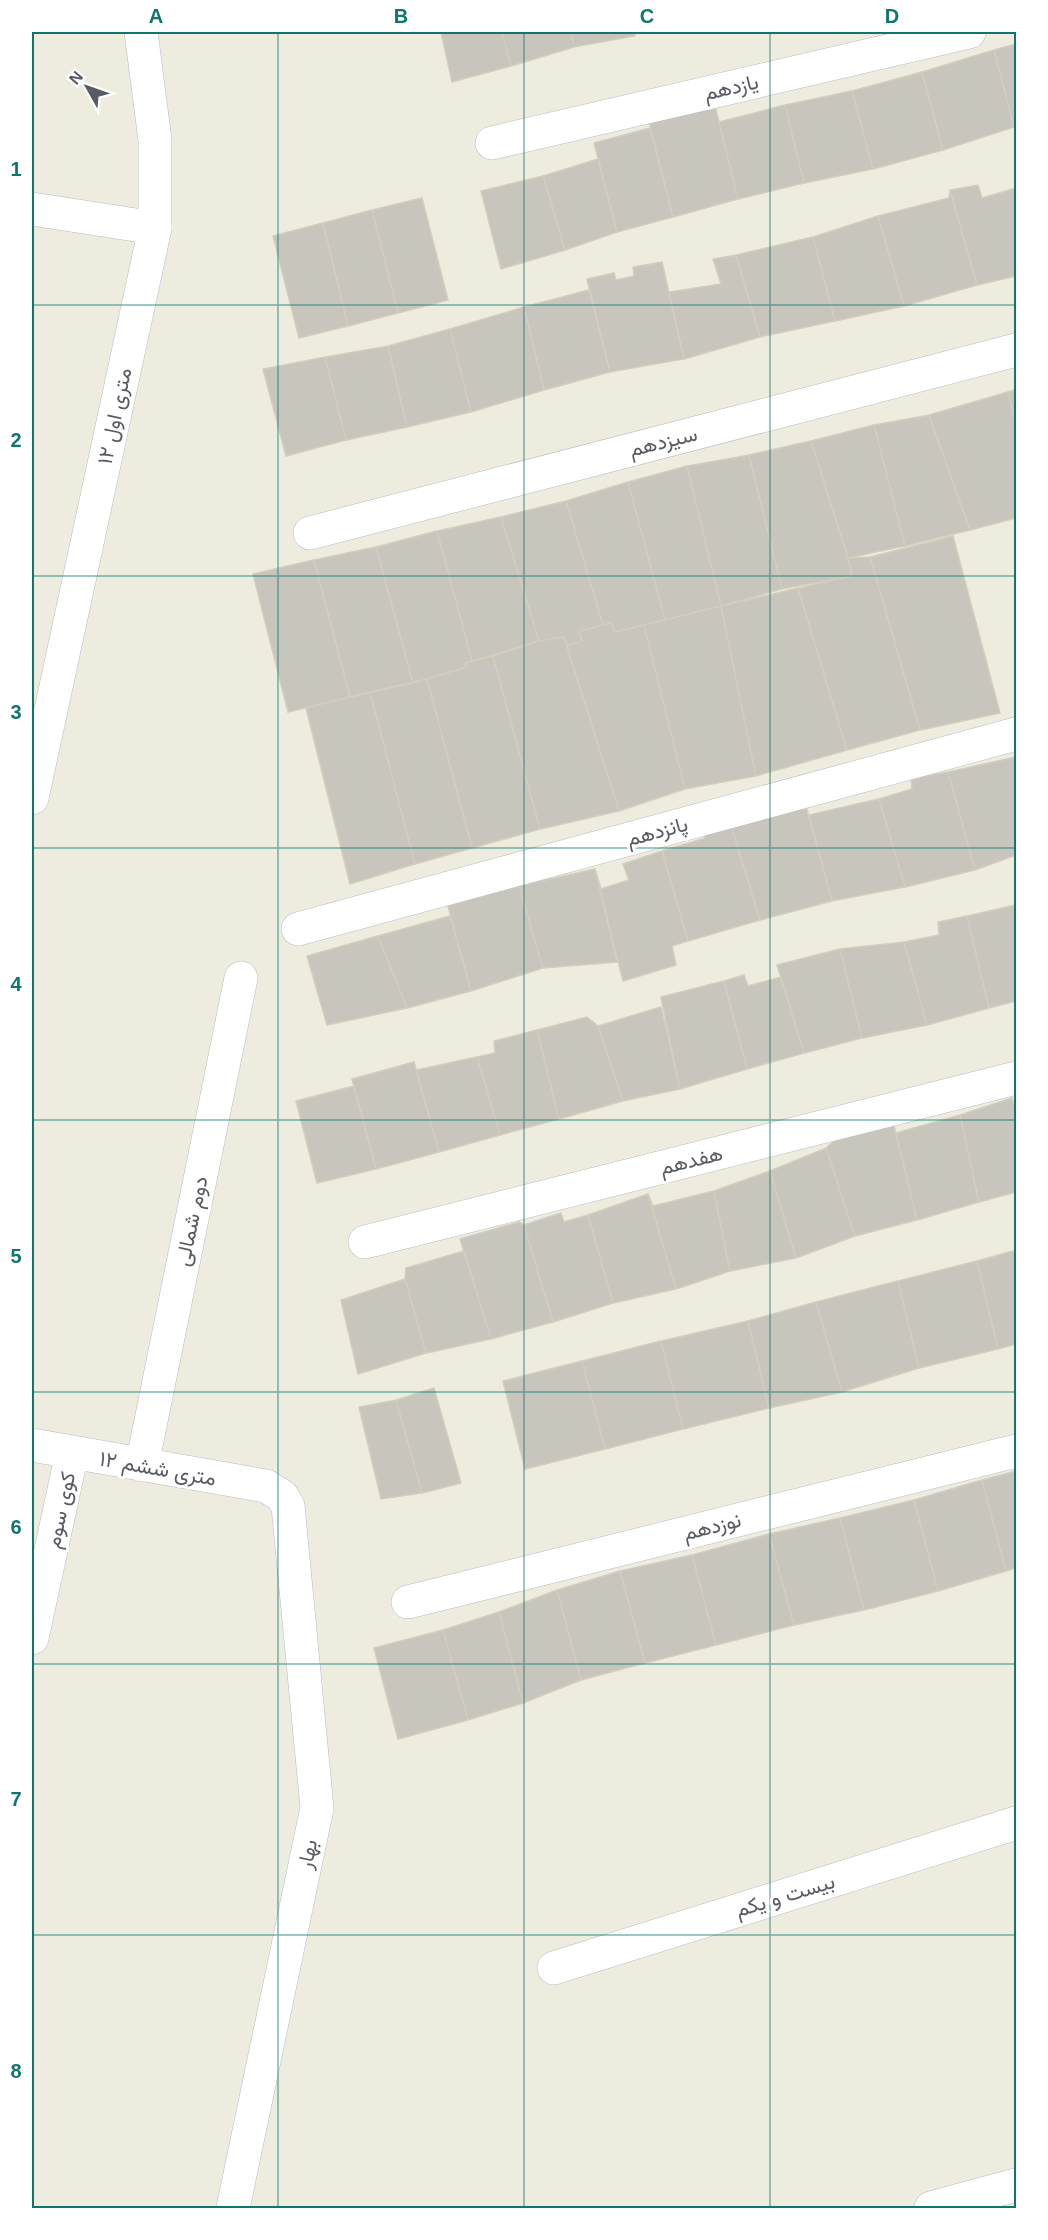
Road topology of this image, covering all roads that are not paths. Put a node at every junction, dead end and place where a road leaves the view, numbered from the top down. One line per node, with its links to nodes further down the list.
1 (141, 32): 5 (street, ۱۲ متری اول)
2 (969, 32): 3 (street, یازدهم)
3 (492, 143)
4 (32, 209): 5 (street)
5 (155, 228): 9 (street, ۱۲ متری اول)
6 (1017, 350): 7 (street, سیزدهم)
7 (310, 533)
8 (1017, 734): 10 (street, پانزدهم)
9 (32, 798)
10 (298, 929)
11 (241, 978): 17 (street, دوم شمالی)
12 (1017, 1078): 13 (street, هفدهم)
13 (365, 1242)
14 (32, 1445): 16 (street, ۱۲ متری ششم)
15 (1017, 1451): 19 (street, نوزدهم)
16 (72, 1453): 17 (street, ۱۲ متری ششم); 20 (street, کوی سوم)
17 (142, 1465): 18 (street, ۱۲ متری ششم)
18 (282, 1496): 24 (street, بهار)
19 (408, 1602)
20 (32, 1638)
21 (1017, 1823): 22 (street, بیست و یکم)
22 (554, 1968)
23 (1017, 2185): 25 (street)
24 (232, 2208)
25 (932, 2208)

